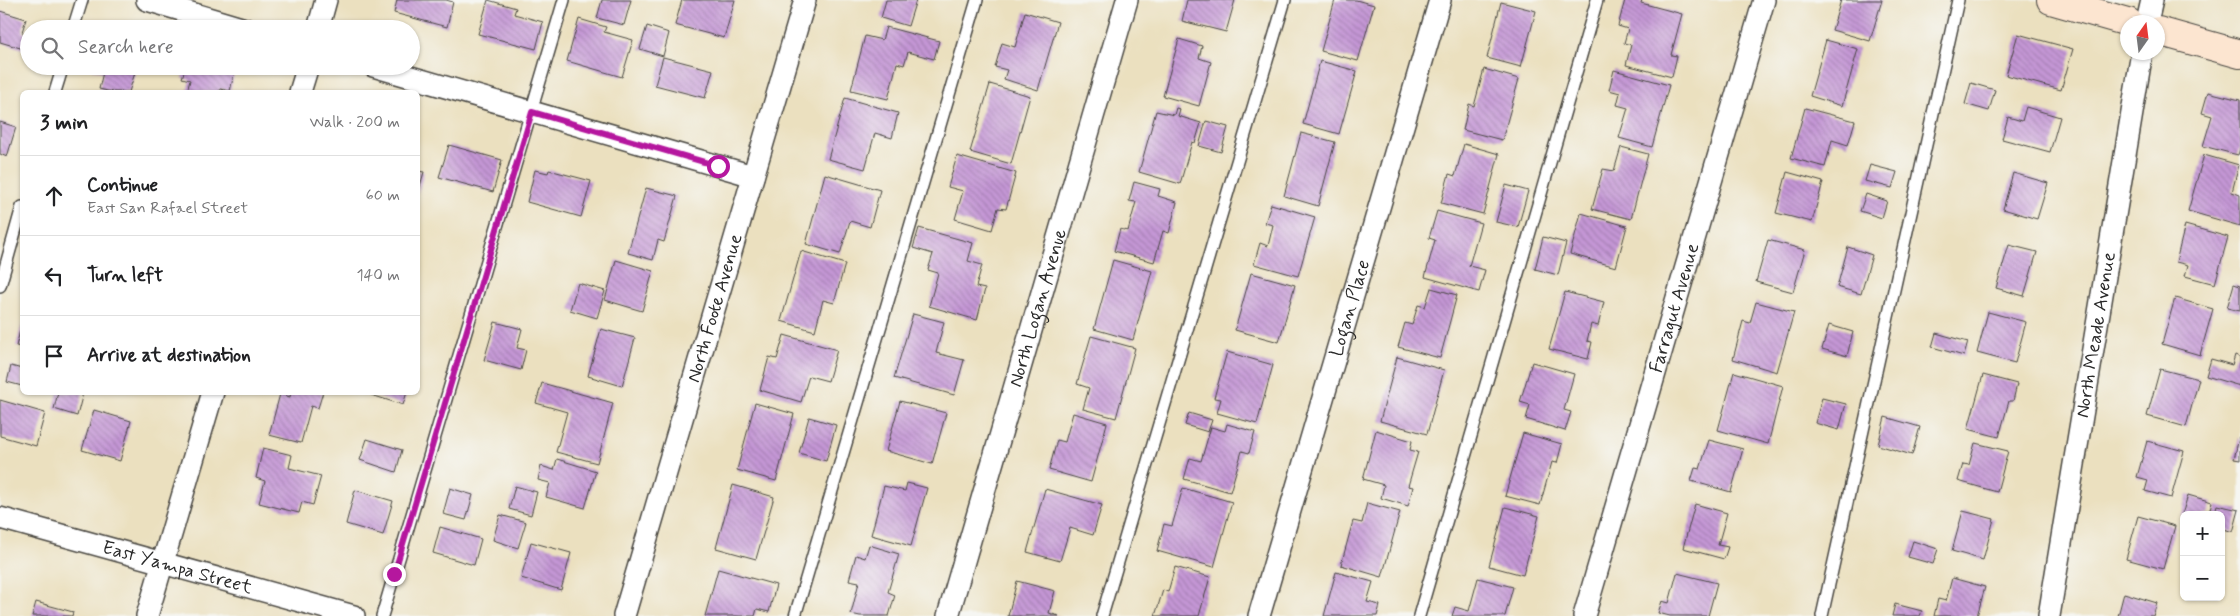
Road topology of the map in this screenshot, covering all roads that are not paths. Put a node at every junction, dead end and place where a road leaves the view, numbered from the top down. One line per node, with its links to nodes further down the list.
1 (82, 0): 16 (lane)
2 (147, 0): 17 (street)
3 (326, 0): 18 (street)
4 (564, 0): 28 (lane)
5 (805, 0): 29 (street, North Foote Avenue)
6 (977, 0): 39 (lane)
7 (1127, 0): 40 (street, North Logan Avenue)
8 (1285, 0): 41 (lane)
9 (1440, 0): 42 (street, Logan Place)
10 (1597, 0): 43 (lane)
11 (1764, 0): 44 (street, Farragut Avenue)
12 (1958, 0): 45 (lane)
13 (2051, 0): 19 (main road)
14 (2152, 0): 15 (street)
15 (2149, 15)
16 (76, 20)
17 (215, 20)
18 (320, 20)
19 (2120, 20)
20 (2165, 33): 21 (main road)
21 (2240, 54)
22 (2141, 60): 46 (street, North Meade Avenue)
23 (60, 75): 26 (lane)
24 (305, 75): 27 (street)
25 (404, 75): 28 (street)
26 (56, 90)
27 (301, 90)
28 (532, 112): 29 (street); 37 (lane)
29 (753, 176): 38 (street, North Foote Avenue)
30 (20, 214): 31 (lane)
31 (0, 286)
32 (212, 395): 34 (street)
33 (0, 518): 34 (street, East Yampa Street)
34 (163, 562): 35 (street); 36 (street, East Yampa Street)
35 (147, 616)
36 (354, 616)
37 (382, 616)
38 (624, 616)
39 (794, 616)
40 (948, 616)
41 (1102, 616)
42 (1259, 616)
43 (1419, 616)
44 (1584, 616)
45 (1822, 616)
46 (2049, 616)

